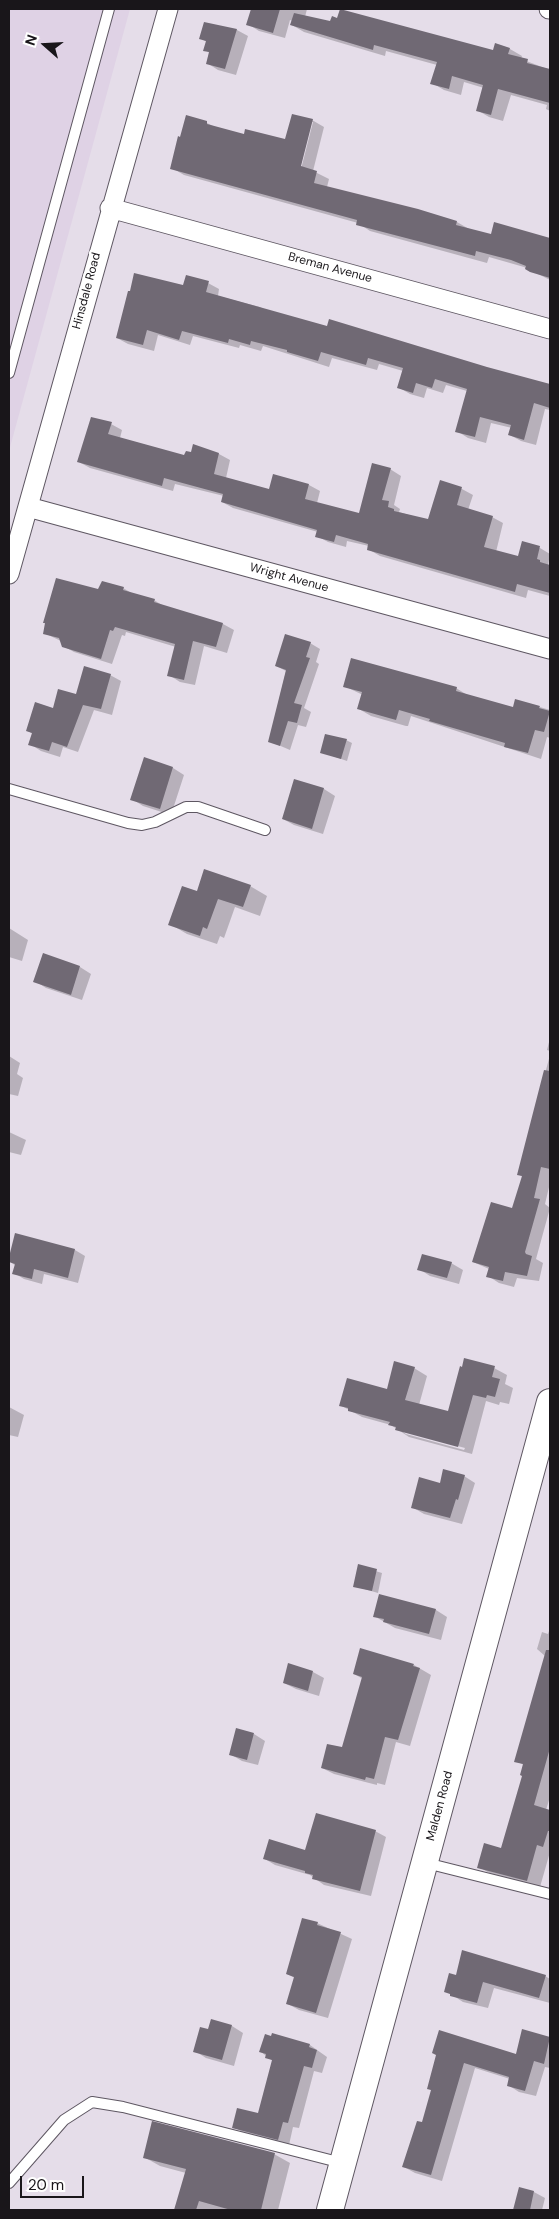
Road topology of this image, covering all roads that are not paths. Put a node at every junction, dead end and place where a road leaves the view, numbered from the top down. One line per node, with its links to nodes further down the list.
1 (109, 9): 5 (lane)
2 (168, 9): 3 (street, Hinsdale Road)
3 (110, 208): 4 (street, Breman Avenue); 6 (street, Hinsdale Road)
4 (550, 329)
5 (9, 374)
6 (28, 507): 7 (street, Hinsdale Road); 8 (street, Wright Avenue)
7 (9, 574)
8 (550, 649)
9 (9, 790): 10 (lane)
10 (265, 830)
11 (550, 1402): 12 (street, Malden Road)
12 (425, 1863): 13 (lane); 14 (street, Malden Road)
13 (550, 1894)
14 (343, 2163): 15 (lane); 16 (street, Malden Road)
15 (9, 2182)
16 (330, 2210)

